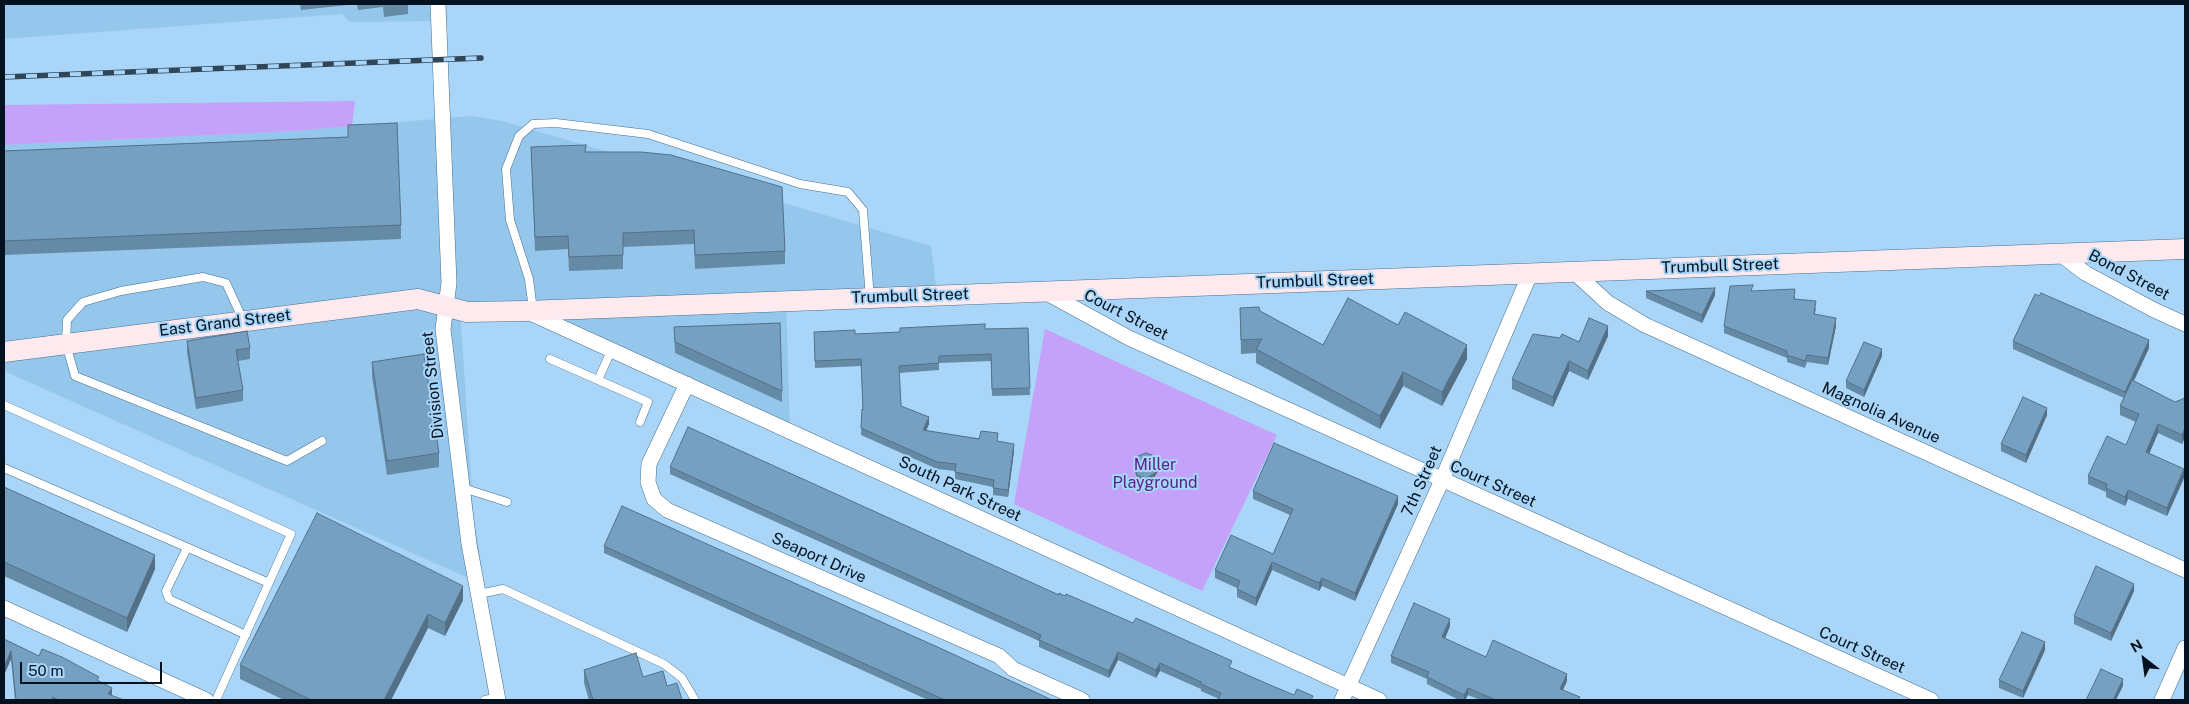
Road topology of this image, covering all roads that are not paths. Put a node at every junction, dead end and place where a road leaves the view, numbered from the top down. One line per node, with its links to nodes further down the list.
1 (438, 4): 8 (street, Division Street)
2 (2185, 249): 3 (street, Trumbull Street)
3 (2060, 253): 4 (street, Trumbull Street); 11 (street, Bond Street)
4 (1573, 272): 5 (street, Trumbull Street); 26 (street, Magnolia Avenue)
5 (1530, 274): 6 (street, Trumbull Street); 22 (street, 7th Street)
6 (1044, 291): 7 (street, Trumbull Street); 22 (street, Court Street)
7 (870, 298): 9 (street, Trumbull Street); 9 (lane)
8 (446, 306): 9 (street, Trumbull Street); 10 (street, East Grand Street); 23 (street, Division Street)
9 (529, 310): 13 (street, South Park Street)
10 (243, 320): 12 (street, East Grand Street); 12 (lane)
11 (2185, 324)
12 (66, 344): 14 (street, East Grand Street); 20 (lane)
13 (611, 351): 16 (lane); 17 (street, South Park Street)
14 (4, 352)
15 (550, 359): 16 (lane)
16 (598, 380): 19 (lane)
17 (687, 384): 32 (street, South Park Street); 38 (street, Seaport Drive)
18 (4, 405): 27 (lane)
19 (640, 422)
20 (322, 442)
21 (4, 468): 25 (lane)
22 (1442, 480): 32 (street, 7th Street); 41 (street, Court Street)
23 (463, 488): 24 (lane); 28 (street, Division Street)
24 (507, 502)
25 (188, 548): 27 (lane); 30 (lane)
26 (2185, 570)
27 (268, 583): 30 (lane)
28 (479, 594): 34 (street, Division Street); 37 (lane)
29 (4, 608): 33 (street)
30 (246, 635): 36 (lane)
31 (2185, 648): 42 (street)
32 (1348, 686): 39 (street, 7th Street); 40 (street, South Park Street)
33 (186, 696): 35 (street)
34 (494, 699)
35 (206, 700)
36 (216, 700)
37 (695, 700)
38 (1082, 700)
39 (1342, 700)
40 (1379, 700)
41 (1931, 700)
42 (2162, 700)

